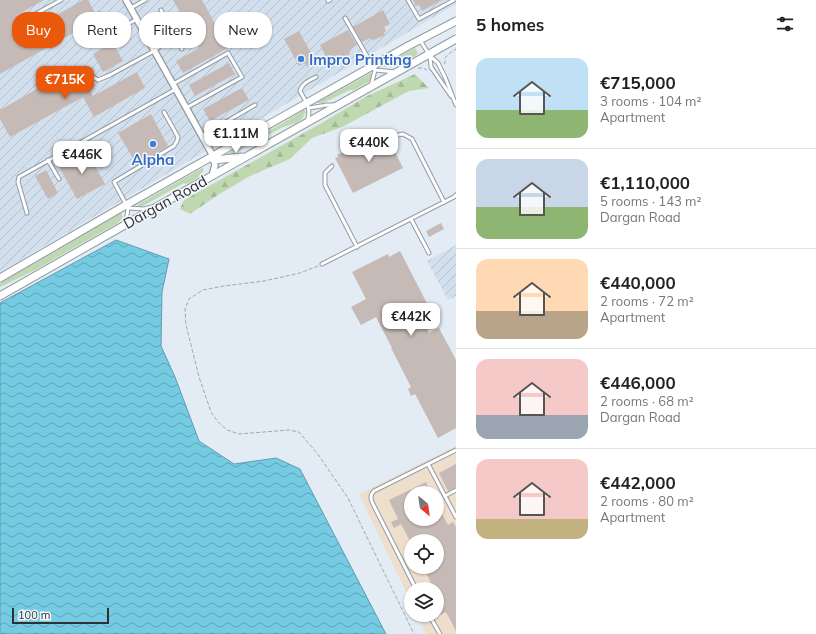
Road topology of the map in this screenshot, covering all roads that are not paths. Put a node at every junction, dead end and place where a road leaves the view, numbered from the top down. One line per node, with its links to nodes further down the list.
1 (61, 0): 7 (lane)
2 (126, 0): 6 (street)
3 (145, 0): 6 (lane)
4 (408, 0): 5 (lane)
5 (454, 0)
6 (130, 8): 9 (street)
7 (39, 12)
8 (345, 18): 17 (lane)
9 (136, 19): 11 (lane); 15 (street)
10 (456, 21): 13 (street, Dargan Road)
11 (131, 22)
12 (456, 39): 16 (street, Dargan Road)
13 (420, 40): 16 (lane); 17 (street, Dargan Road)
14 (158, 48): 15 (lane)
15 (154, 51): 19 (lane); 21 (street)
16 (429, 55): 18 (street, Dargan Road); 23 (lane); 23 (lane)
17 (374, 68): 18 (lane); 22 (lane); 27 (street, Dargan Road)
18 (397, 72): 22 (street, Dargan Road)
19 (90, 73)
20 (316, 76): 27 (lane)
21 (175, 87): 28 (street); 28 (lane); 35 (lane)
22 (371, 87): 24 (street, Dargan Road)
23 (454, 100): 25 (lane)
24 (339, 105): 27 (lane); 30 (street, Dargan Road)
25 (456, 105)
26 (254, 106): 31 (lane)
27 (308, 106): 30 (lane); 34 (street, Dargan Road)
28 (186, 108): 31 (street)
29 (164, 112): 42 (lane)
30 (306, 123): 33 (street, Dargan Road)
31 (202, 136): 34 (street)
32 (388, 137): 40 (lane)
33 (246, 156): 34 (street); 37 (street, Dargan Road)
34 (214, 158): 37 (street); 42 (street, Dargan Road)
35 (48, 160): 38 (lane); 43 (lane)
36 (332, 166): 46 (lane)
37 (212, 176): 41 (street, Dargan Road)
38 (59, 179)
39 (455, 196): 40 (lane)
40 (444, 202): 44 (lane)
41 (160, 205): 42 (lane); 45 (street, Dargan Road)
42 (127, 207): 45 (lane); 49 (street, Dargan Road)
43 (27, 213)
44 (411, 219): 46 (lane); 47 (lane)
45 (126, 224): 50 (street, Dargan Road)
46 (357, 247): 48 (lane)
47 (429, 253)
48 (322, 264)
49 (0, 278)
50 (0, 296)
51 (456, 450): 52 (lane)
52 (428, 464): 54 (lane); 56 (lane)
53 (456, 490): 54 (lane)
54 (445, 496): 55 (lane)
55 (456, 517)
56 (412, 582)
57 (433, 622): 58 (lane)
58 (440, 634)

